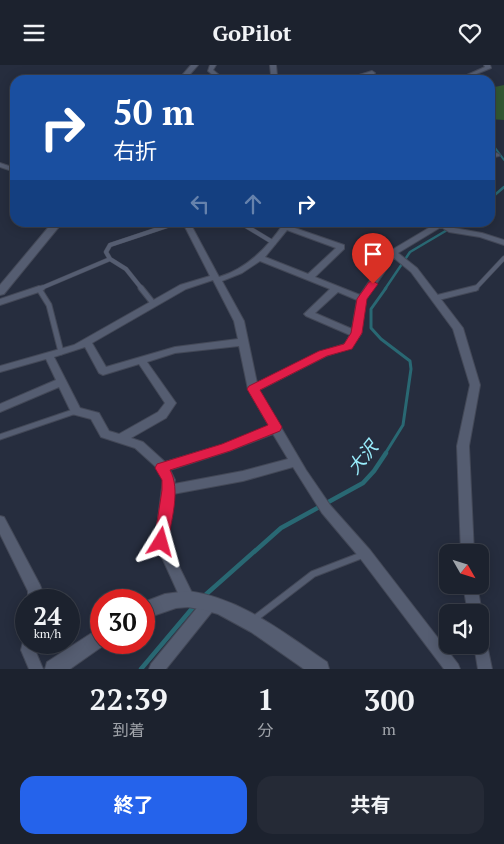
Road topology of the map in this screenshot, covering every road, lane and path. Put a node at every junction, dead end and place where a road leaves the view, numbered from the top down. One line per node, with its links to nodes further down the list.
1 (195, 65): 4 (main road)
2 (487, 65): 6 (street)
3 (372, 73): 5 (street)
4 (186, 75)
5 (359, 75)
6 (470, 75)
7 (54, 227): 25 (main road)
8 (164, 227): 20 (lane)
9 (188, 227): 21 (street)
10 (248, 227): 15 (lane)
11 (285, 227): 15 (street)
12 (291, 227): 22 (street)
13 (436, 227): 17 (street)
14 (449, 227): 16 (street)
15 (274, 243): 18 (street)
16 (504, 243)
17 (394, 253): 26 (street); 27 (street)
18 (260, 258): 21 (street); 22 (street)
19 (504, 258): 26 (lane)
20 (110, 259): 23 (lane); 29 (lane)
21 (216, 278): 29 (street); 32 (street)
22 (309, 278): 24 (street)
23 (40, 289): 28 (street); 33 (lane)
24 (336, 289): 27 (street); 30 (street)
25 (0, 292)
26 (436, 298): 48 (street)
27 (362, 299): 30 (street)
28 (0, 302)
29 (153, 303): 31 (street)
30 (356, 333): 38 (street)
31 (87, 342): 33 (street); 35 (street)
32 (243, 342): 35 (street); 38 (street)
33 (61, 352): 34 (street)
34 (49, 356): 36 (street); 37 (street)
35 (141, 360): 43 (street)
36 (0, 369)
37 (62, 382): 39 (street); 40 (street)
38 (253, 389): 41 (street)
39 (0, 408)
40 (76, 411): 42 (lane); 43 (street)
41 (276, 427): 44 (street); 45 (street)
42 (0, 437)
43 (120, 439): 45 (street)
44 (295, 462): 46 (street); 49 (street)
45 (162, 468): 46 (street)
46 (168, 490): 51 (street)
47 (0, 521): 50 (street)
48 (468, 544)
49 (365, 554): 54 (lane); 62 (street)
50 (34, 589)
51 (188, 599): 52 (main road); 53 (main road)
52 (210, 603): 54 (main road); 60 (street)
53 (155, 606)
54 (250, 622): 61 (main road)
55 (90, 644): 59 (main road)
56 (30, 654): 58 (street)
57 (482, 654): 63 (street)
58 (36, 669)
59 (54, 669)
60 (156, 669)
61 (320, 669)
62 (453, 669)
63 (485, 669)

